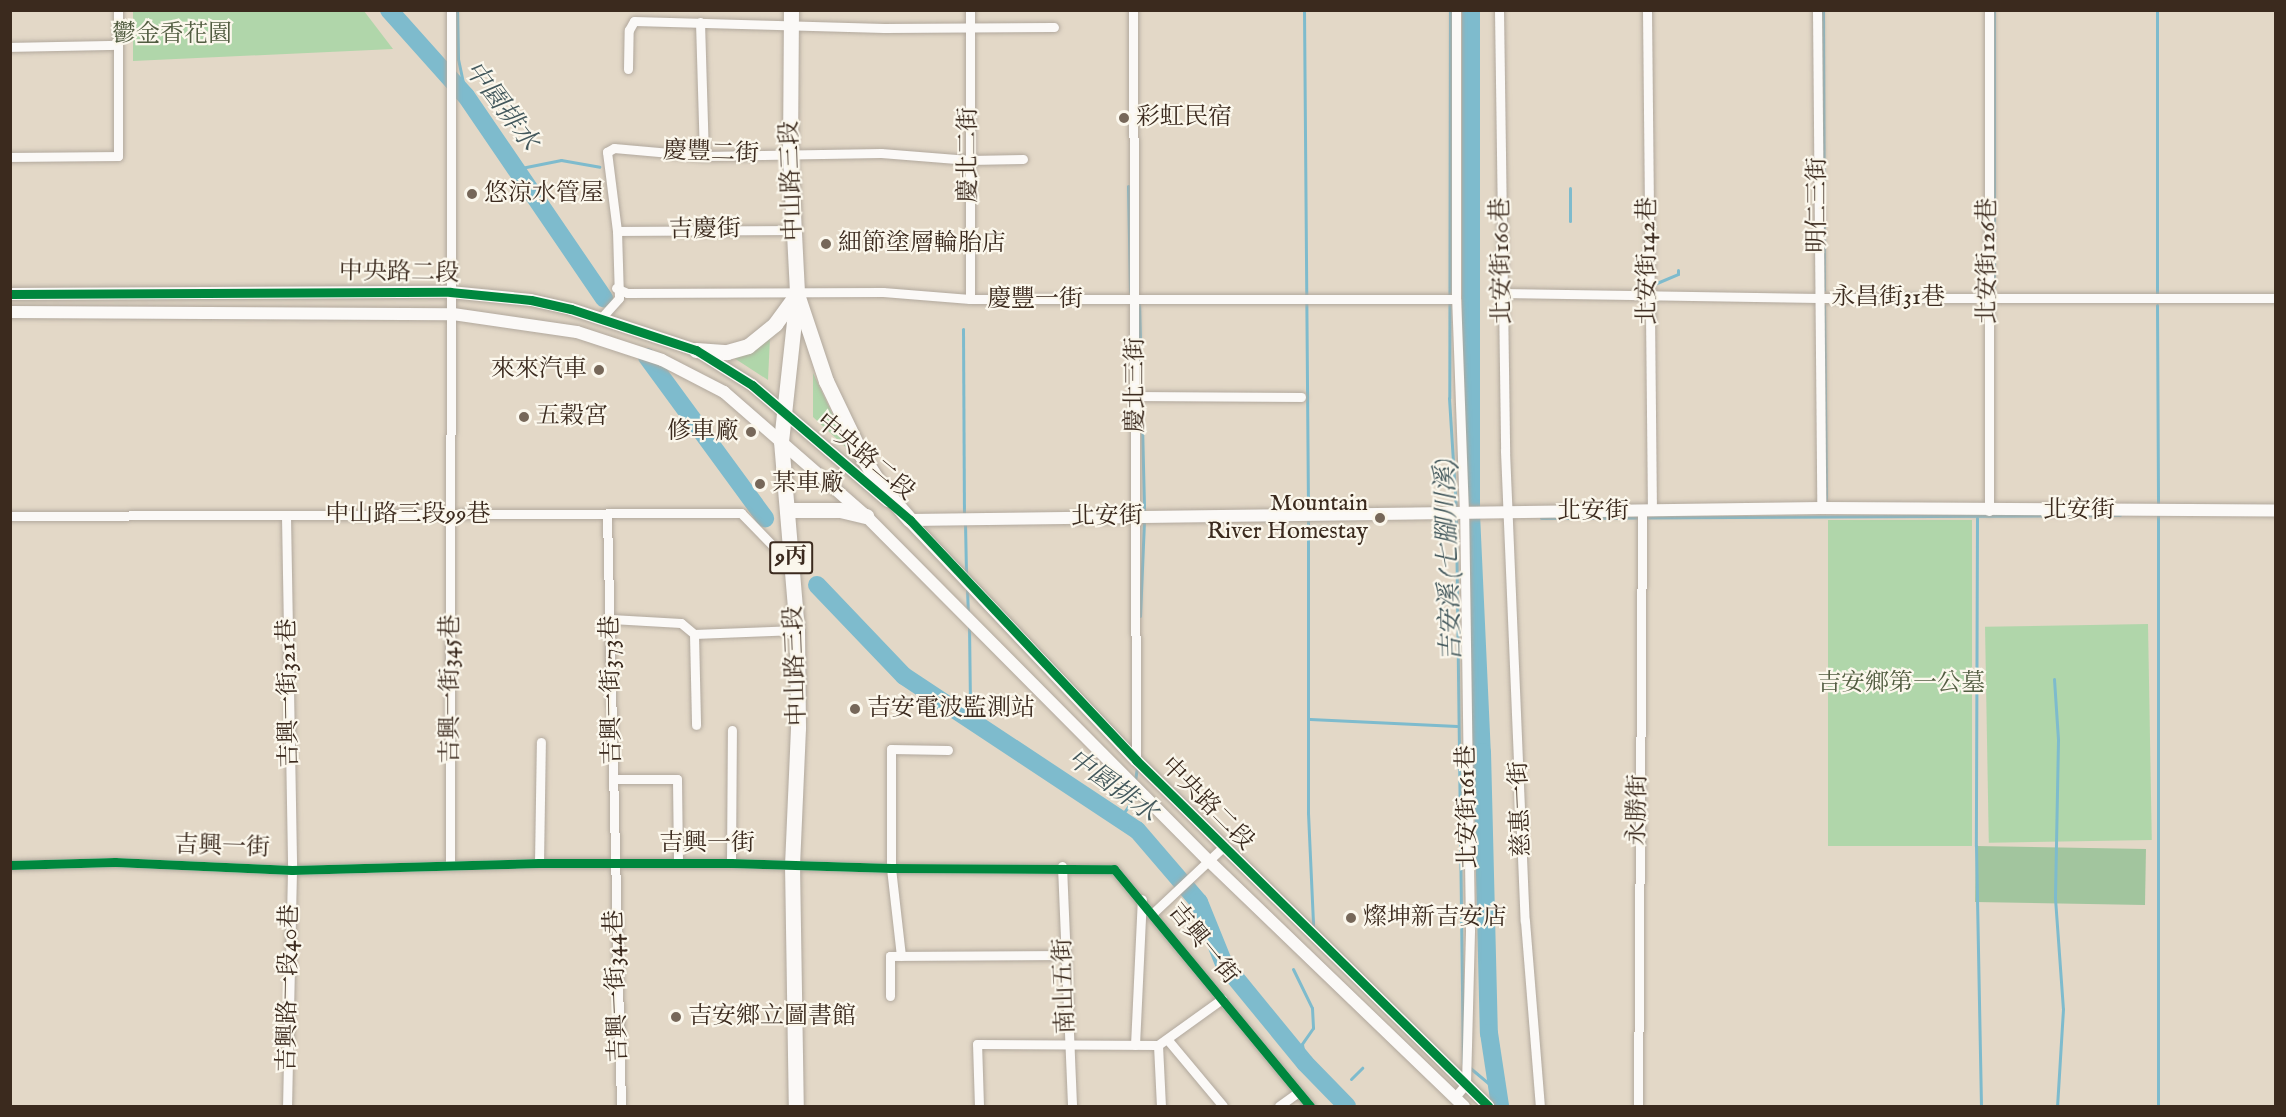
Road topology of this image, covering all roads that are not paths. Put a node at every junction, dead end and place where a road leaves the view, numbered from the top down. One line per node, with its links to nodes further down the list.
1 (118, 10): 14 (street)
2 (451, 10): 35 (street, 吉興一街345巷)
3 (970, 10): 13 (street, 慶北二街)
4 (1133, 10): 34 (street, 慶北三街)
5 (1456, 10): 33 (street, 北安街161巷)
6 (1499, 10): 25 (street, 北安街160巷)
7 (1647, 10): 28 (street, 北安街142巷)
8 (1817, 10): 30 (street, 明仁三街)
9 (1989, 10): 31 (street, 北安街126巷)
10 (791, 17): 11 (street); 13 (street); 17 (main road, 中山路三段 / 9丙)
11 (700, 22): 16 (street); 18 (street)
12 (1054, 27): 13 (street)
13 (970, 30): 21 (street, 慶北二街)
14 (117, 45): 15 (street); 19 (street)
15 (10, 47)
16 (628, 69)
17 (790, 154): 18 (street, 慶豐二街); 21 (street, 慶豐二街); 22 (main road, 中山路三段 / 9丙)
18 (704, 156): 23 (street, 慶豐二街)
19 (10, 157)
20 (1023, 159): 21 (street, 慶豐二街)
21 (969, 160): 32 (street, 慶北二街)
22 (793, 230): 23 (street, 吉慶街); 27 (main road, 中山路三段 / 9丙)
23 (617, 231): 24 (street, 慶豐二街)
24 (616, 288): 27 (street, 慶豐一街); 37 (street)
25 (1501, 292): 28 (street, 永昌街31巷); 46 (street, 北安街160巷)
26 (10, 294): 35 (street, 中央路二段)
27 (797, 294): 32 (street, 慶豐一街); 38 (main road); 41 (main road, 中山路三段 / 9丙); 56 (main road)
28 (1648, 297): 30 (street, 永昌街31巷); 47 (street, 北安街142巷)
29 (2276, 297): 31 (street, 永昌街31巷)
30 (1818, 298): 31 (street, 永昌街31巷); 43 (street, 明仁三街)
31 (1988, 298): 48 (street, 北安街126巷)
32 (969, 299): 34 (street, 慶豐一街)
33 (1456, 299): 34 (street, 慶豐一街); 49 (street, 北安街161巷)
34 (1137, 300): 39 (street, 慶北三街)
35 (452, 303): 36 (street, 中央路二段); 37 (street, 中央路二段); 42 (street, 中央路二段); 50 (street, 吉興一街345巷)
36 (10, 312)
37 (602, 317): 38 (street, 中央路二段)
38 (696, 350): 41 (street, 中央路二段)
39 (1135, 396): 40 (street); 55 (street, 慶北三街)
40 (1301, 397)
41 (782, 412): 42 (main road, 中山路三段 / 9丙); 56 (street, 中央路二段)
42 (781, 441): 44 (main road, 中山路三段 / 9丙); 54 (street, 中央路二段)
43 (1821, 508): 47 (street, 北安街); 48 (street, 北安街)
44 (786, 510): 54 (main road); 57 (main road, 中山路三段 / 9丙)
45 (2276, 510): 48 (street, 北安街)
46 (1505, 512): 47 (street, 北安街); 49 (street, 北安街); 103 (street, 慈惠一街)
47 (1647, 512): 104 (street, 永勝街)
48 (1989, 512)
49 (1470, 513): 55 (street, 北安街); 89 (street, 北安街161巷)
50 (452, 514): 52 (street, 中山路三段99巷); 53 (street, 中山路三段99巷); 72 (street, 吉興一街345巷)
51 (10, 516): 52 (street, 中山路三段99巷)
52 (286, 516): 78 (street, 吉興一街321巷)
53 (607, 516): 57 (street, 中山路三段99巷); 58 (street, 吉興一街373巷)
54 (866, 516): 68 (street, 中央路二段)
55 (1138, 516): 56 (street, 北安街); 65 (street, 慶北三街)
56 (910, 520): 65 (street, 中央路二段)
57 (790, 551): 59 (main road, 中山路三段 / 9丙)
58 (611, 619): 60 (street); 66 (street, 吉興一街373巷)
59 (797, 630): 60 (street); 73 (main road, 中山路三段 / 9丙)
60 (694, 634): 61 (street)
61 (696, 725)
62 (732, 730): 71 (street)
63 (541, 742): 69 (street)
64 (948, 750): 77 (street)
65 (1136, 760): 67 (street, 中央路二段)
66 (613, 779): 70 (street); 75 (street, 吉興一街373巷)
67 (1223, 847): 68 (street); 89 (street, 中央路二段)
68 (1209, 861): 80 (street); 91 (street, 中央路二段)
69 (539, 863): 72 (street, 吉興一街); 75 (street, 吉興一街)
70 (678, 863): 71 (street, 吉興一街); 75 (street, 吉興一街)
71 (731, 863): 73 (street, 吉興一街)
72 (450, 864): 78 (street, 吉興一街)
73 (792, 864): 77 (street, 吉興一街); 95 (main road, 中山路三段 / 9丙)
74 (10, 865): 78 (street, 吉興一街)
75 (614, 865): 94 (street, 吉興一街344巷)
76 (1062, 866): 77 (street, 吉興一街); 79 (street, 吉興一街); 81 (street, 南山五街)
77 (891, 868): 82 (street)
78 (292, 870): 93 (street, 吉興路一段40巷)
79 (1142, 899): 80 (street, 吉興一街); 88 (street)
80 (1154, 911): 84 (street, 吉興一街)
81 (1064, 955): 82 (street); 87 (street, 南山五街)
82 (902, 956): 83 (street)
83 (890, 996)
84 (1222, 999): 85 (street); 90 (street, 吉興一街)
85 (1167, 1039): 86 (street); 99 (street)
86 (1158, 1044): 88 (street); 98 (street)
87 (1067, 1045): 88 (street); 96 (street); 97 (street, 南山五街)
88 (1135, 1045)
89 (1466, 1084): 91 (street); 92 (street, 中央路二段)
90 (1297, 1093): 100 (street); 101 (street, 吉興一街)
91 (1455, 1097): 102 (street, 中央路二段)
92 (1486, 1105)
93 (287, 1107)
94 (621, 1107)
95 (796, 1107)
96 (978, 1107)
97 (1072, 1107)
98 (1161, 1107)
99 (1223, 1107)
100 (1279, 1107)
101 (1310, 1107)
102 (1464, 1107)
103 (1540, 1107)
104 (1638, 1107)

